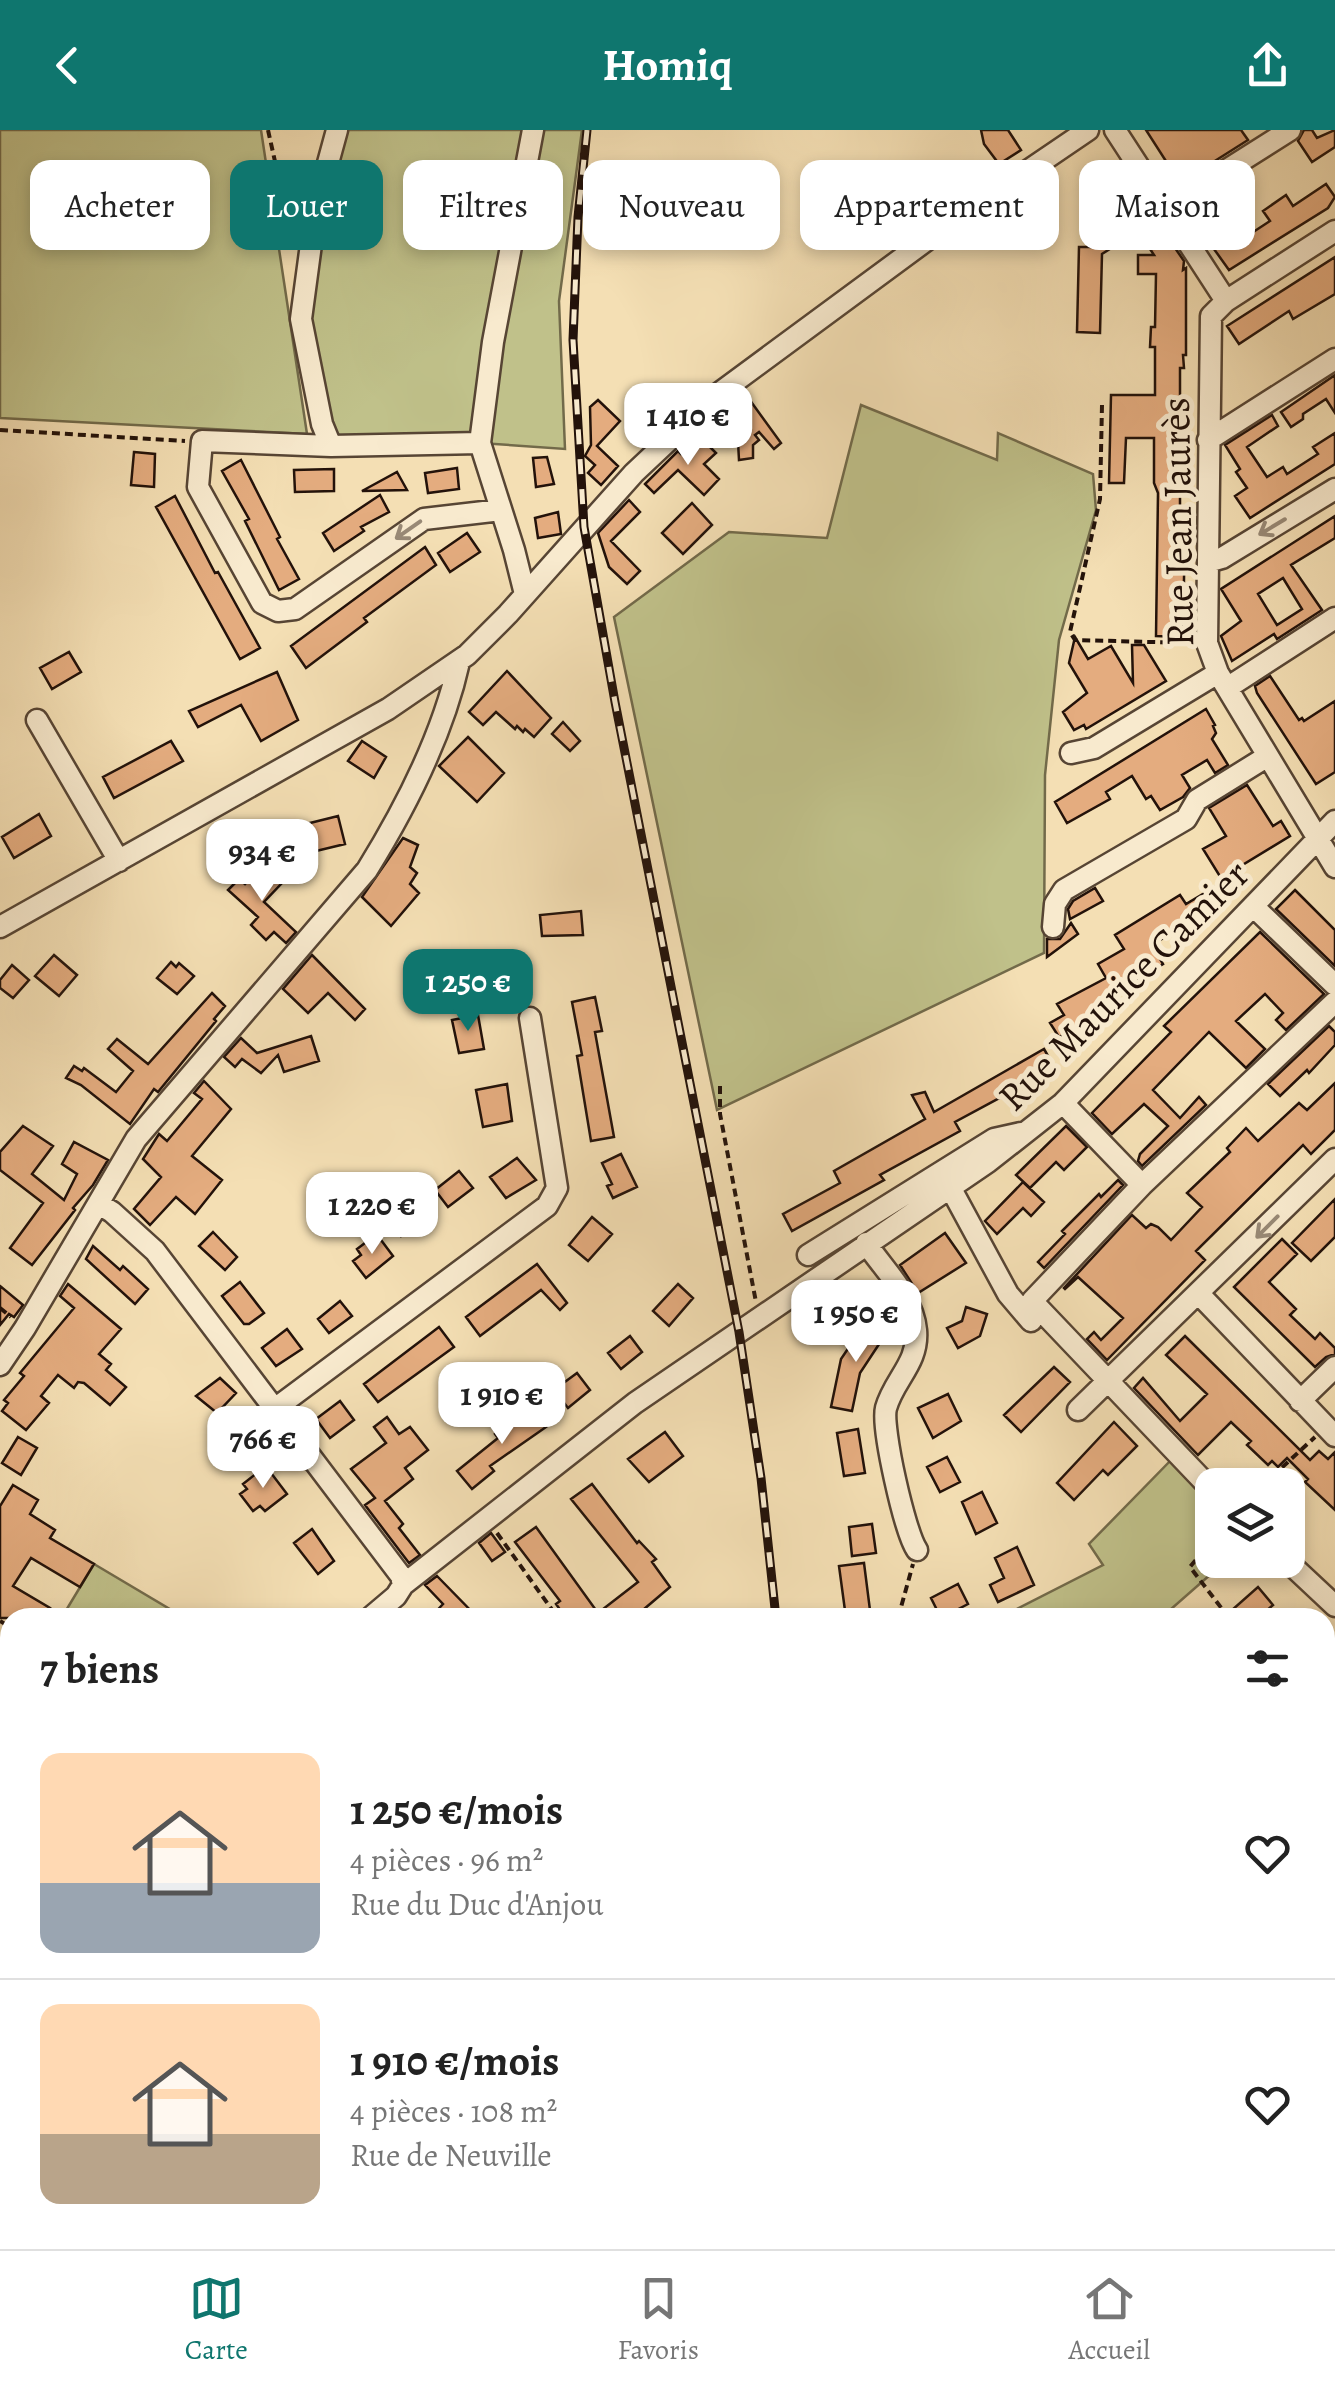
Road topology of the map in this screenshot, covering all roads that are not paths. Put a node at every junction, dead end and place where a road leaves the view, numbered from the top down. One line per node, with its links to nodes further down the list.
1 (337, 130): 14 (street)
2 (533, 130): 13 (street)
3 (1088, 130): 18 (street)
4 (1115, 130): 6 (street)
5 (1290, 130): 7 (street)
6 (1134, 160)
7 (1243, 160)
8 (1335, 232): 10 (street)
9 (1192, 250): 10 (street)
10 (1226, 301): 12 (street, Rue Jean Jaurès)
11 (1335, 360): 12 (street)
12 (1208, 440): 17 (street, Rue Jean Jaurès)
13 (480, 444): 14 (street); 16 (street)
14 (331, 446): 16 (street, one-way to 14)
15 (1335, 489): 17 (street, one-way to 17)
16 (502, 510): 18 (street)
17 (1208, 562): 21 (street, Rue Jean Jaurès)
18 (525, 594): 20 (street)
19 (1335, 618): 21 (street)
20 (459, 662): 27 (street); 40 (street)
21 (1223, 680): 23 (street); 24 (street, Rue Jean Jaurès)
22 (37, 720): 27 (street)
23 (1071, 752)
24 (1268, 756): 26 (street, Rue Jean Jaurès); 31 (street)
25 (1335, 821): 26 (street, Rue Maurice Camier)
26 (1318, 839): 28 (street, Rue Jean Jaurès); 29 (street, Rue Maurice Camier)
27 (120, 861): 30 (street)
28 (1335, 866)
29 (1253, 906): 32 (street); 35 (street, Rue Maurice Camier)
30 (0, 927)
31 (1053, 927)
32 (1335, 985)
33 (1335, 1002): 38 (street)
34 (530, 1018): 49 (street)
35 (1064, 1103): 36 (street, Rue Maurice Camier); 38 (street)
36 (1028, 1131): 39 (street, Rue Maurice Camier); 42 (street)
37 (1335, 1159): 43 (street, one-way to 43)
38 (1142, 1185): 47 (street)
39 (950, 1187): 41 (street, Rue Maurice Camier); 44 (street)
40 (99, 1204): 45 (street); 49 (street)
41 (866, 1243): 53 (street); 55 (street, Rue Maurice Camier)
42 (808, 1255)
43 (1198, 1294): 47 (street); 48 (street)
44 (1030, 1321)
45 (0, 1365)
46 (1335, 1367): 48 (street)
47 (1107, 1382): 50 (street); 52 (street)
48 (1300, 1401): 51 (street)
49 (276, 1408): 55 (street)
50 (1078, 1410)
51 (1330, 1431)
52 (1195, 1473)
53 (917, 1550)
54 (1305, 1578): 56 (street)
55 (403, 1586): 57 (street, Rue Maurice Camier)
56 (1335, 1606)
57 (380, 1608)

